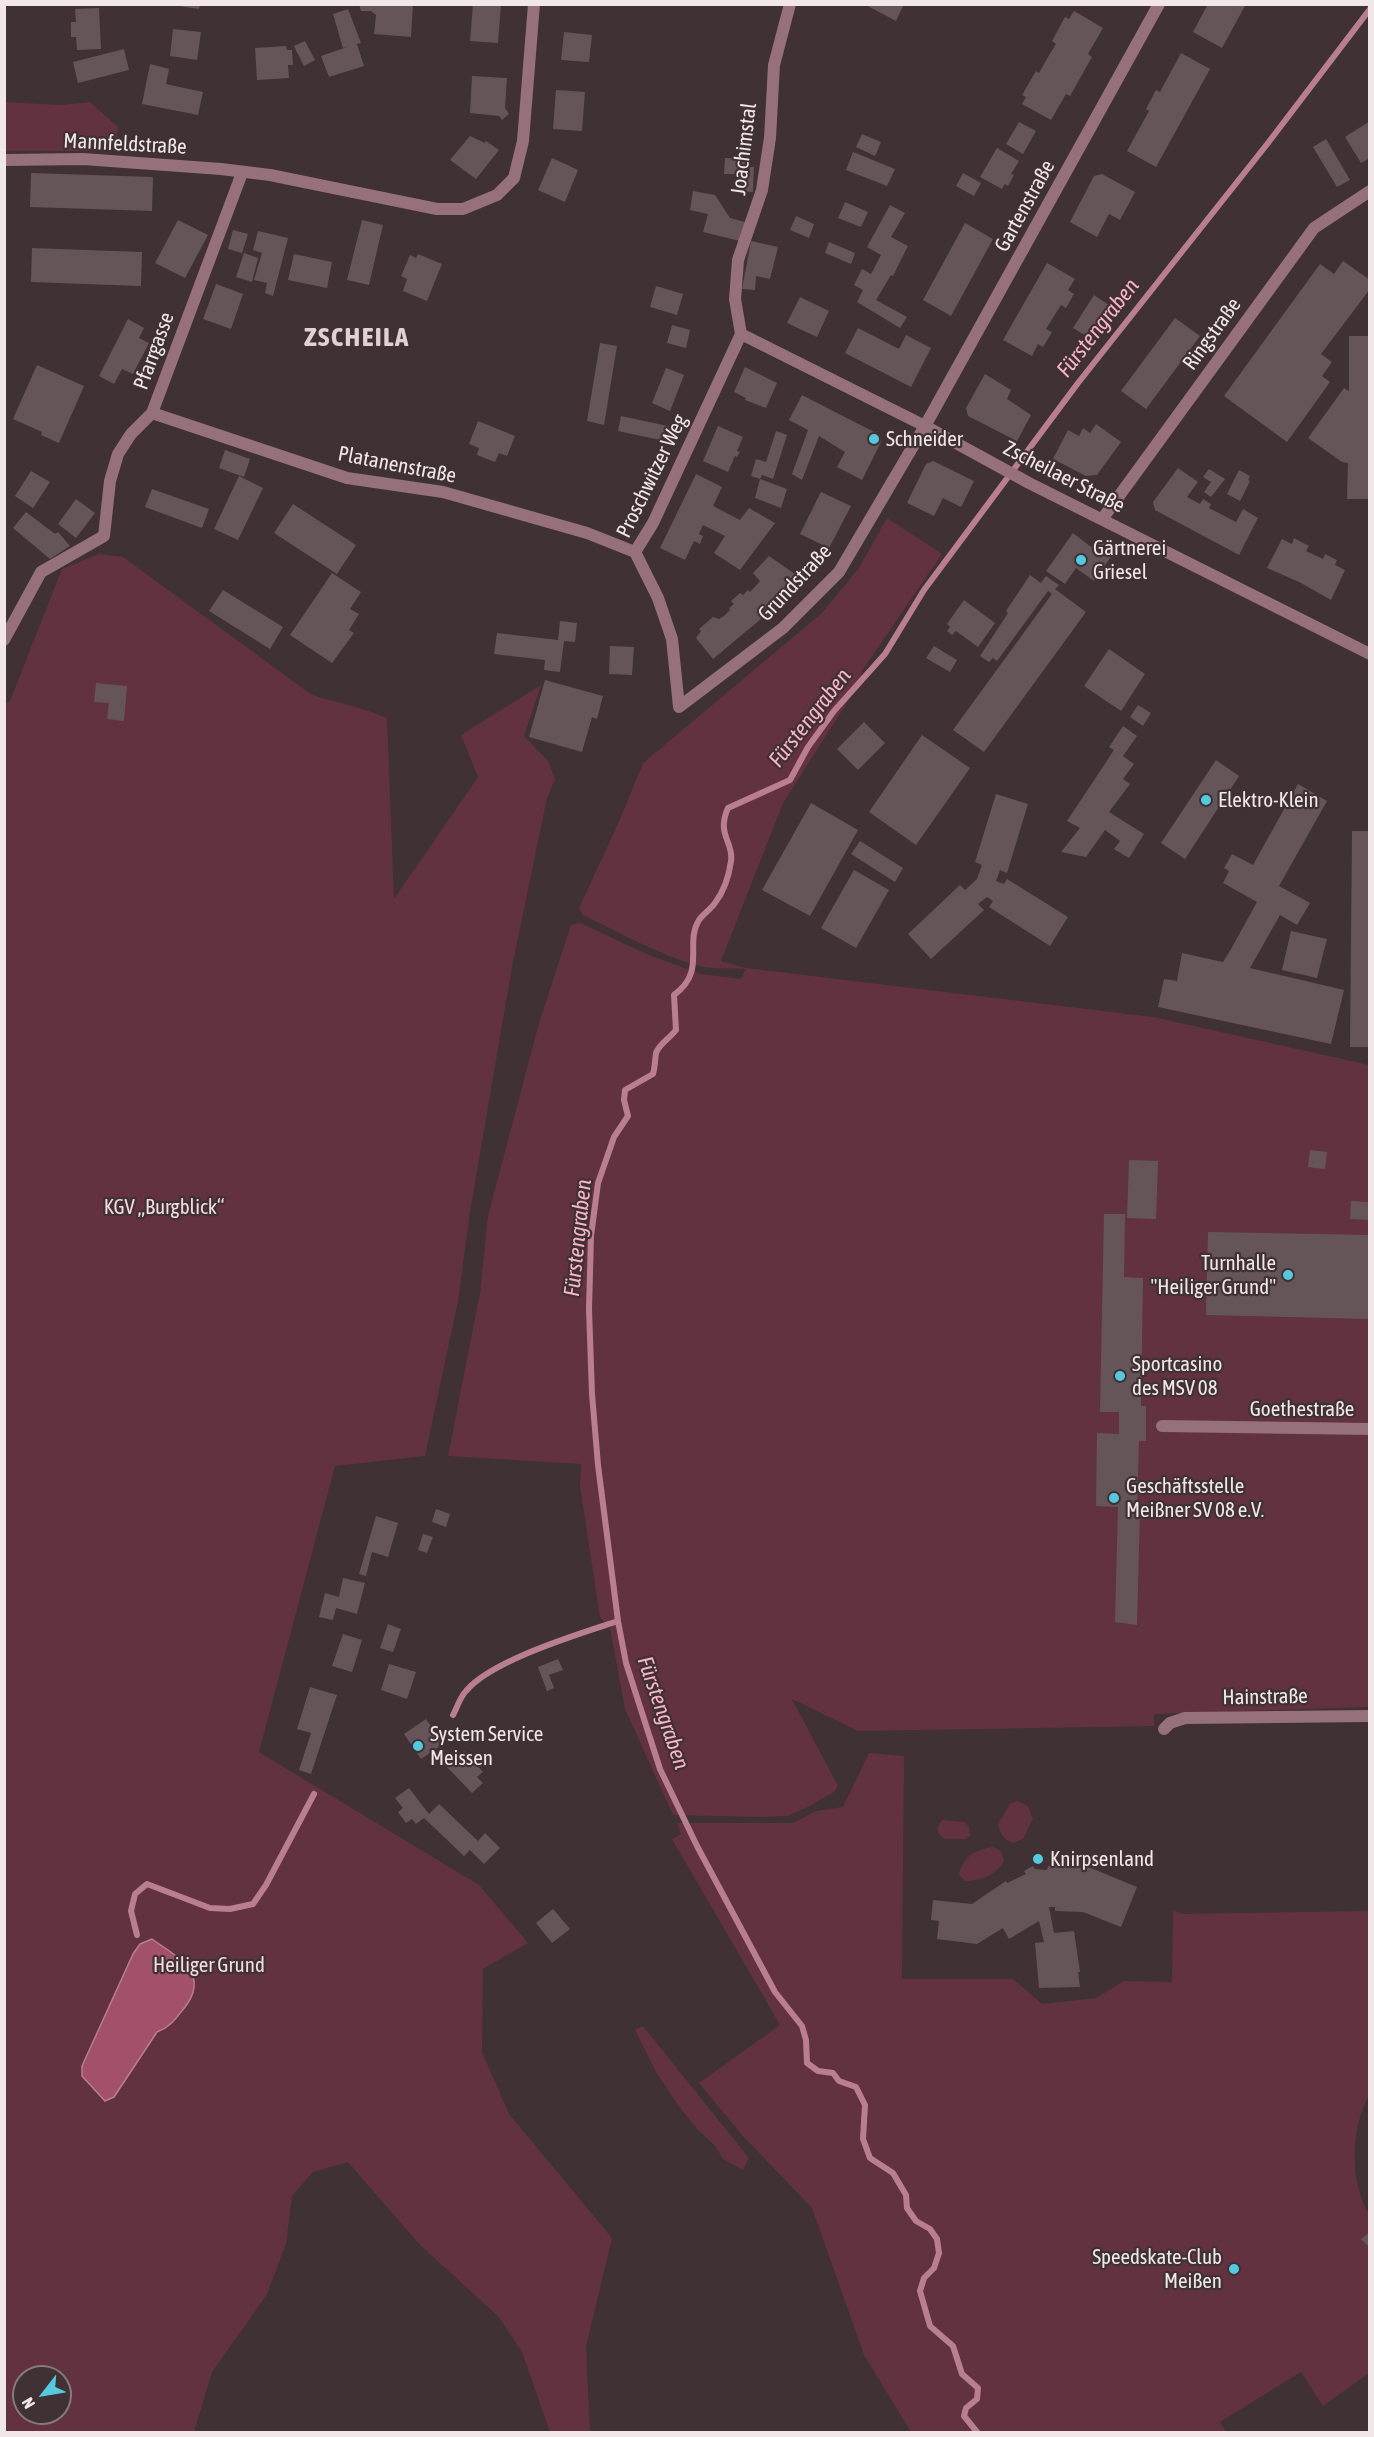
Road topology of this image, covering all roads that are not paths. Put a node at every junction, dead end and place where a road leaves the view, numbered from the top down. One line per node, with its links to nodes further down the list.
1 (534, 4): 5 (street, Mannfeldstraße)
2 (790, 4): 7 (street, Joachimstal)
3 (1159, 4): 9 (street, Gartenstraße)
4 (4, 160): 5 (street, Mannfeldstraße)
5 (242, 173): 8 (street, Pfarrgasse)
6 (1370, 191): 10 (street, Ringstraße)
7 (741, 334): 9 (street, Zscheilaer Straße); 11 (street, Proschwitzer Weg)
8 (152, 413): 11 (street, Platanenstraße); 12 (street, Pfarrgasse)
9 (925, 426): 10 (street, Zscheilaer Straße); 14 (street, Grundstraße)
10 (1103, 518): 13 (street, Zscheilaer Straße)
11 (635, 552): 14 (street, Proschwitzer Weg)
12 (4, 640)
13 (1370, 654)
14 (680, 707)
15 (1162, 1426): 16 (street, Goethestraße)
16 (1370, 1429)
17 (1370, 1716): 18 (street, Hainstraße)
18 (1164, 1729)

